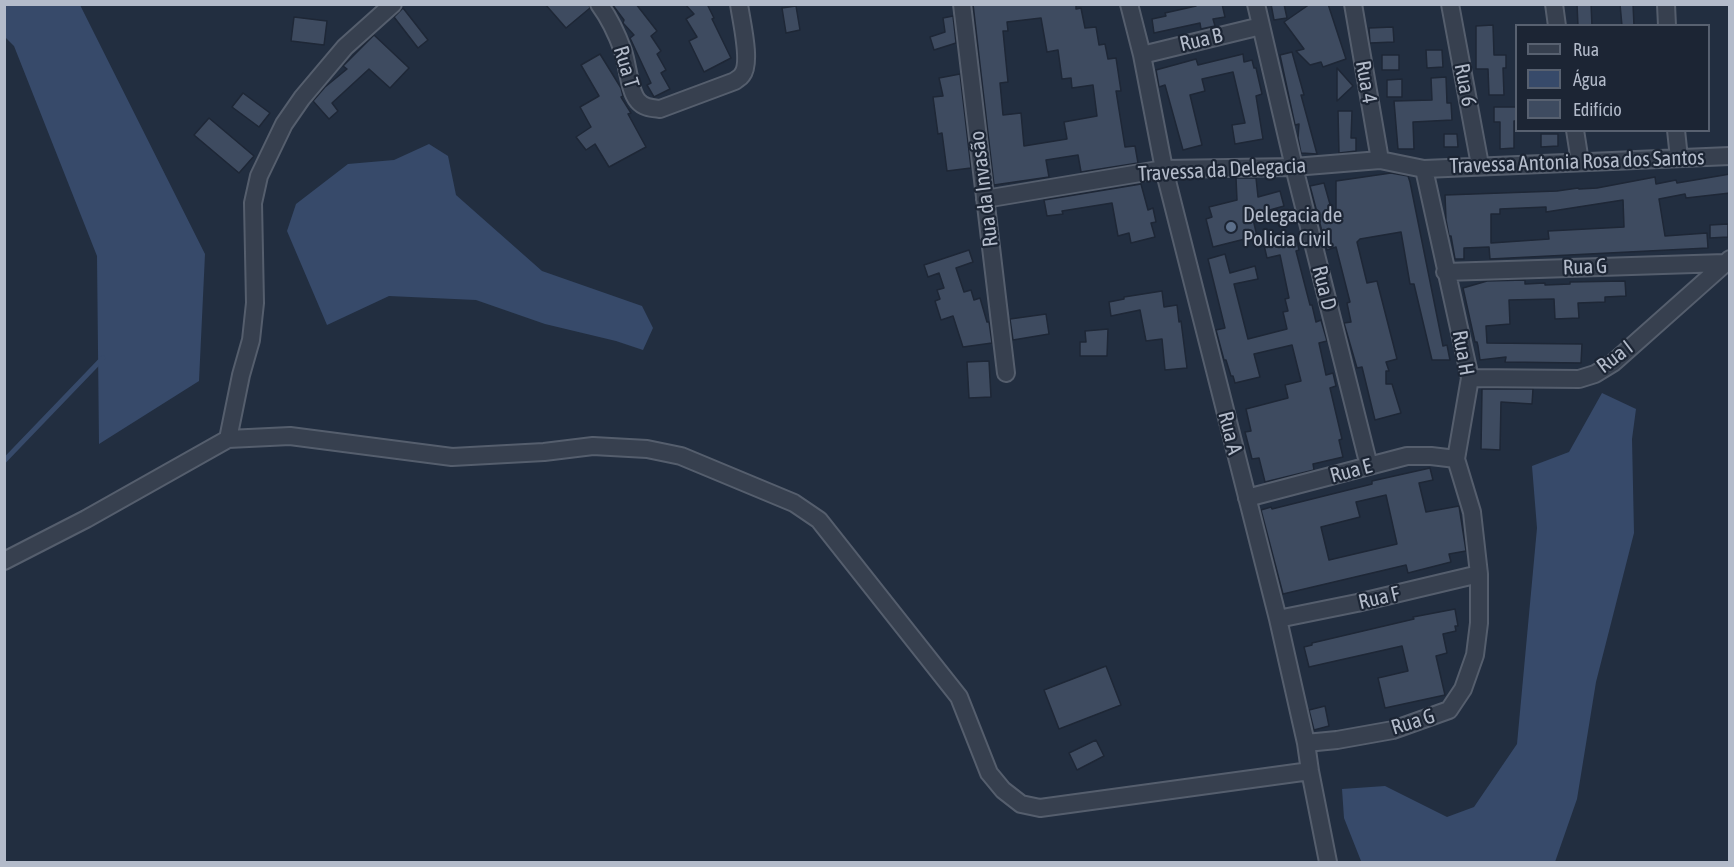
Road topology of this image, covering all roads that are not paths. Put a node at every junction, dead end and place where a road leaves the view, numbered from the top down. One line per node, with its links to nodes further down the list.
1 (393, 4): 30 (street)
2 (599, 4): 3 (street, Rua T)
3 (739, 4)
4 (962, 4): 25 (street, Rua da Invasão)
5 (1129, 4): 14 (street, Rua A)
6 (1256, 4): 13 (street, Rua D)
7 (1353, 4): 19 (street, Rua 4)
8 (1450, 4): 21 (street, Rua 6)
9 (1554, 4): 11 (street)
10 (1666, 4): 12 (street)
11 (1557, 24)
12 (1667, 24)
13 (1261, 26): 14 (street, Rua B); 22 (street, Rua D)
14 (1142, 55): 23 (street, Rua A)
15 (1575, 132): 20 (street)
16 (1676, 132): 18 (street)
17 (1730, 156): 18 (street, Travessa Antonia Rosa dos Santos)
18 (1679, 158): 20 (street, Travessa Antonia Rosa dos Santos)
19 (1380, 160): 22 (street, Travessa da Delegacia); 24 (street, Travessa da Delegacia)
20 (1580, 162): 21 (street, Travessa Antonia Rosa dos Santos)
21 (1480, 165): 24 (street, Travessa Antonia Rosa dos Santos)
22 (1294, 167): 23 (street, Travessa da Delegacia); 32 (street, Rua D)
23 (1164, 169): 25 (street, Travessa da Delegacia); 33 (street, Rua A)
24 (1424, 169): 27 (street, Rua H)
25 (985, 199): 28 (street, Rua da Invasão)
26 (1727, 261): 27 (street, Rua G); 29 (street, Rua I)
27 (1445, 272): 29 (street, Rua H)
28 (1006, 373)
29 (1470, 378): 31 (street, Rua H)
30 (228, 439): 34 (street); 38 (street)
31 (1456, 459): 32 (street, Rua E); 35 (street, Rua H)
32 (1369, 466): 33 (street, Rua E)
33 (1247, 498): 36 (street, Rua A)
34 (4, 561)
35 (1479, 574): 36 (street, Rua F); 37 (street, Rua G)
36 (1278, 619): 37 (street, Rua A)
37 (1306, 743): 38 (street, Rua A)
38 (1310, 771): 39 (street, Rua A)
39 (1328, 862)

